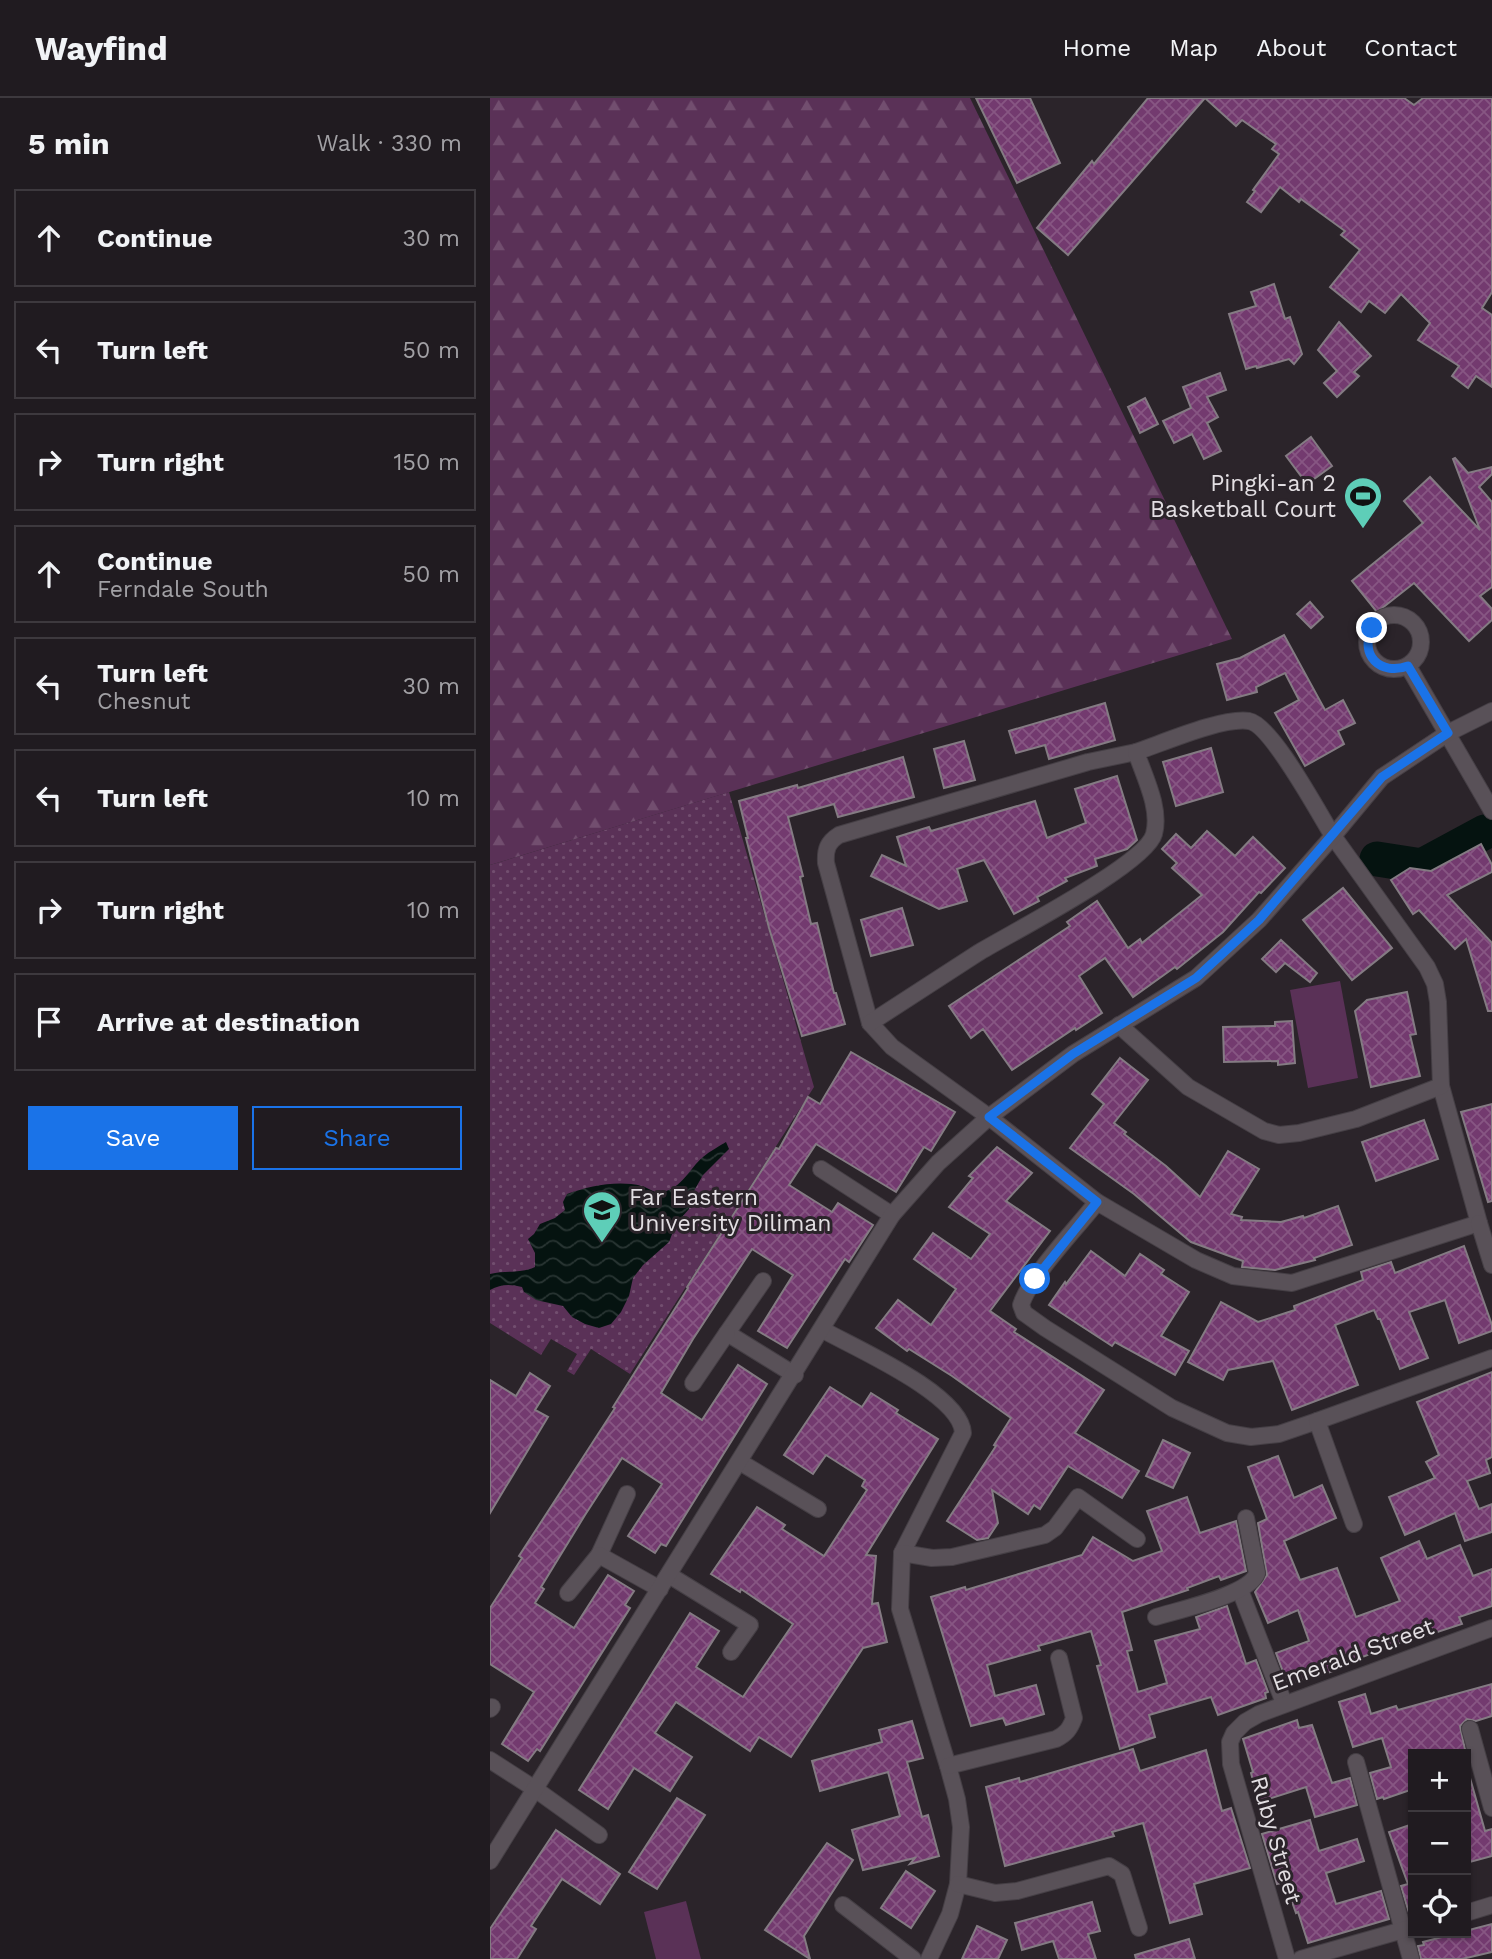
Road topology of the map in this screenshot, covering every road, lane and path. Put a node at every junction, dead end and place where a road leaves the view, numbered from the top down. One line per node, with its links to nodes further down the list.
1 (1408, 666): 3 (street)
2 (1492, 711): 3 (street)
3 (1448, 733): 5 (street); 6 (street)
4 (1136, 752): 6 (street); 7 (street); 7 (street)
5 (1492, 811)
6 (1333, 836): 8 (street); 9 (street)
7 (870, 1023): 10 (street)
8 (1119, 1025): 9 (street); 10 (street)
9 (1441, 1086): 14 (street)
10 (989, 1117): 12 (street); 13 (street)
11 (821, 1169): 13 (street)
12 (1097, 1202): 14 (street); 22 (street)
13 (892, 1215): 17 (street)
14 (1479, 1223): 15 (street)
15 (1492, 1265)
16 (763, 1281): 18 (street)
17 (823, 1330): 20 (street); 29 (street)
18 (727, 1333): 20 (street); 21 (street)
19 (1492, 1358): 22 (street)
20 (795, 1375): 23 (street)
21 (693, 1383)
22 (1317, 1421): 27 (street)
23 (740, 1462): 25 (street); 31 (street)
24 (628, 1494): 30 (street)
25 (818, 1509)
26 (1246, 1518): 32 (street)
27 (1354, 1524)
28 (1137, 1539): 29 (street)
29 (902, 1553): 43 (street)
30 (599, 1555): 31 (street); 33 (street)
31 (665, 1582): 36 (street); 44 (street)
32 (1240, 1590): 34 (street); 38 (street)
33 (568, 1593)
34 (1156, 1617)
35 (1492, 1628): 38 (street, Emerald Street)
36 (731, 1652)
37 (1059, 1658): 43 (street)
38 (1284, 1703): 40 (street, Emerald Street)
39 (1470, 1729): 45 (street)
40 (1234, 1733): 57 (street, Ruby Street)
41 (490, 1760): 44 (street)
42 (1356, 1762): 53 (street)
43 (948, 1766): 48 (street)
44 (536, 1789): 46 (street); 47 (street)
45 (1492, 1808)
46 (599, 1835)
47 (490, 1861)
48 (958, 1884): 52 (street); 56 (street)
49 (843, 1905): 55 (street)
50 (1492, 1905): 51 (street)
51 (1471, 1911)
52 (1139, 1928)
53 (1408, 1929): 58 (street)
54 (1409, 1938): 59 (street)
55 (913, 1959)
56 (929, 1959)
57 (1287, 1959)
58 (1301, 1959)
59 (1411, 1959)

